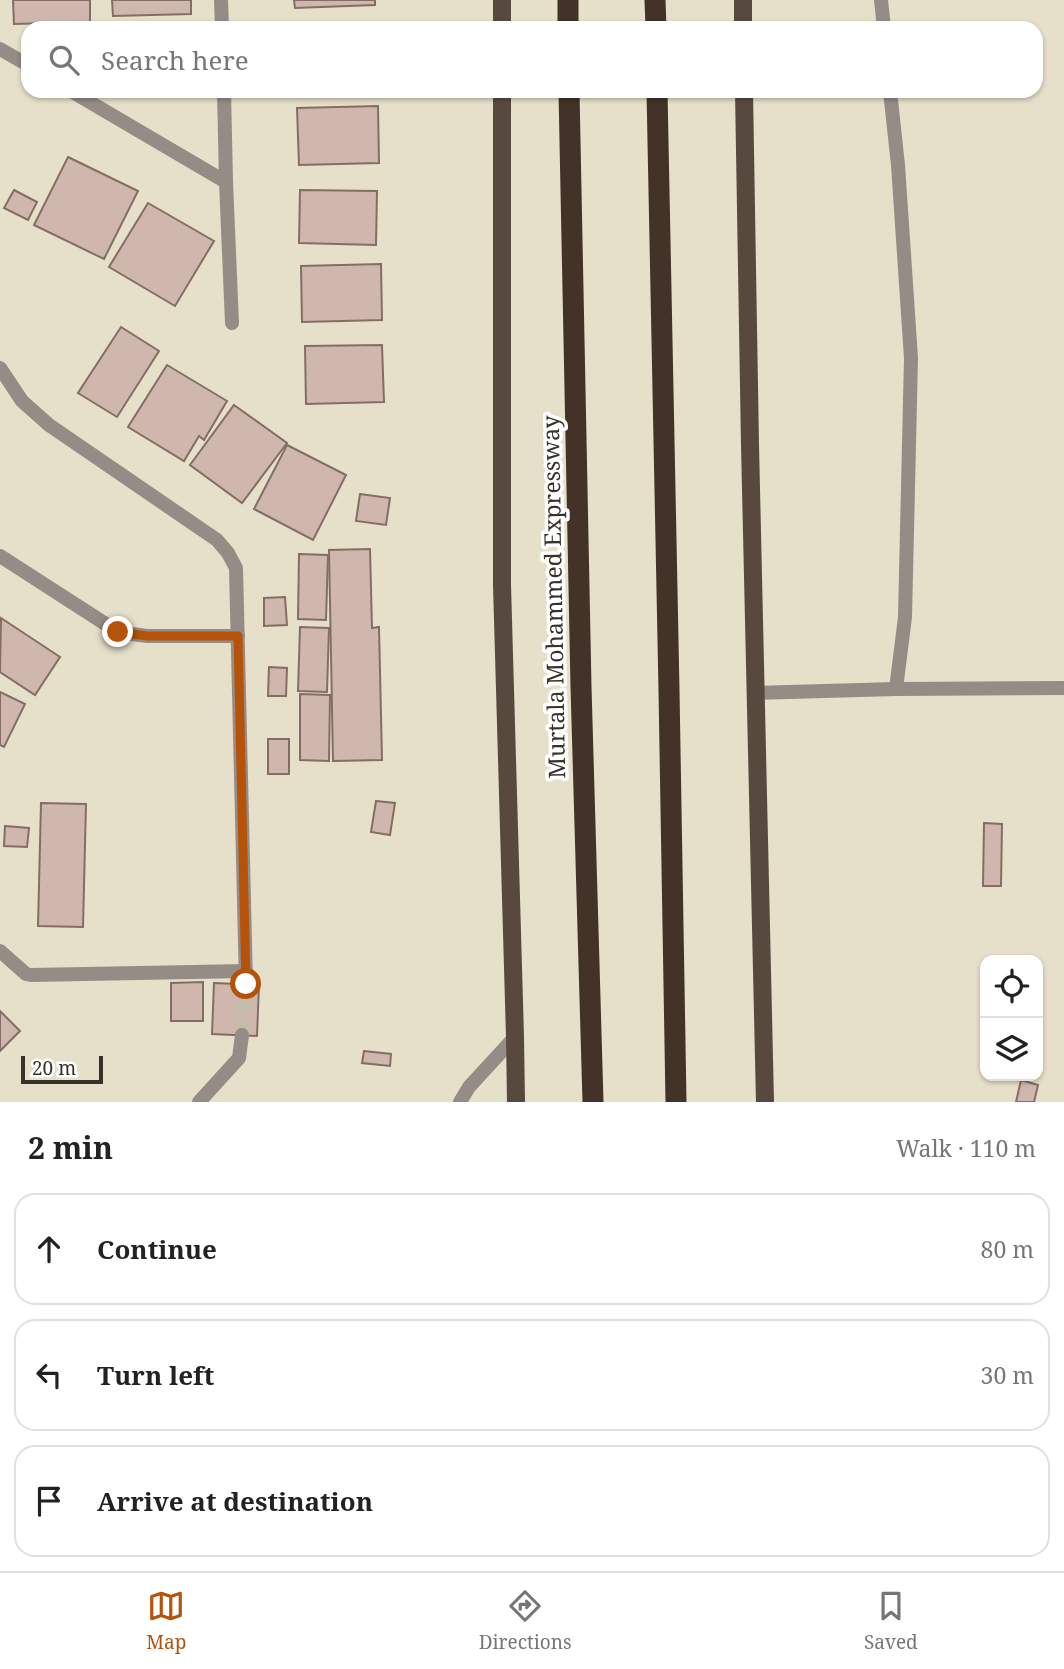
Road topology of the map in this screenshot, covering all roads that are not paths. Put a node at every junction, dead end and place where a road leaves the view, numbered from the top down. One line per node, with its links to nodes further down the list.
1 (221, 0): 7 (street)
2 (502, 0): 8 (main road)
3 (568, 0): 9 (highway)
4 (655, 0): 10 (highway)
5 (743, 0): 11 (main road)
6 (881, 0): 12 (street)
7 (222, 21)
8 (502, 21)
9 (568, 21)
10 (656, 21)
11 (743, 21)
12 (883, 21)
13 (0, 49): 14 (street)
14 (21, 61)
15 (84, 98): 22 (street)
16 (223, 98): 22 (street)
17 (502, 98): 32 (main road)
18 (569, 98): 36 (highway, Murtala Mohammed Expressway)
19 (657, 98): 37 (highway)
20 (744, 98): 29 (main road)
21 (891, 98): 28 (street)
22 (226, 182): 23 (street)
23 (232, 323)
24 (0, 368): 26 (street)
25 (0, 556): 26 (street)
26 (238, 636): 30 (street)
27 (1064, 688): 28 (street)
28 (897, 689): 29 (street)
29 (756, 693): 38 (main road)
30 (0, 951)
31 (242, 1035): 33 (street)
32 (515, 1037): 34 (street); 35 (main road)
33 (199, 1102)
34 (460, 1102)
35 (516, 1102)
36 (593, 1102)
37 (676, 1102)
38 (765, 1102)

